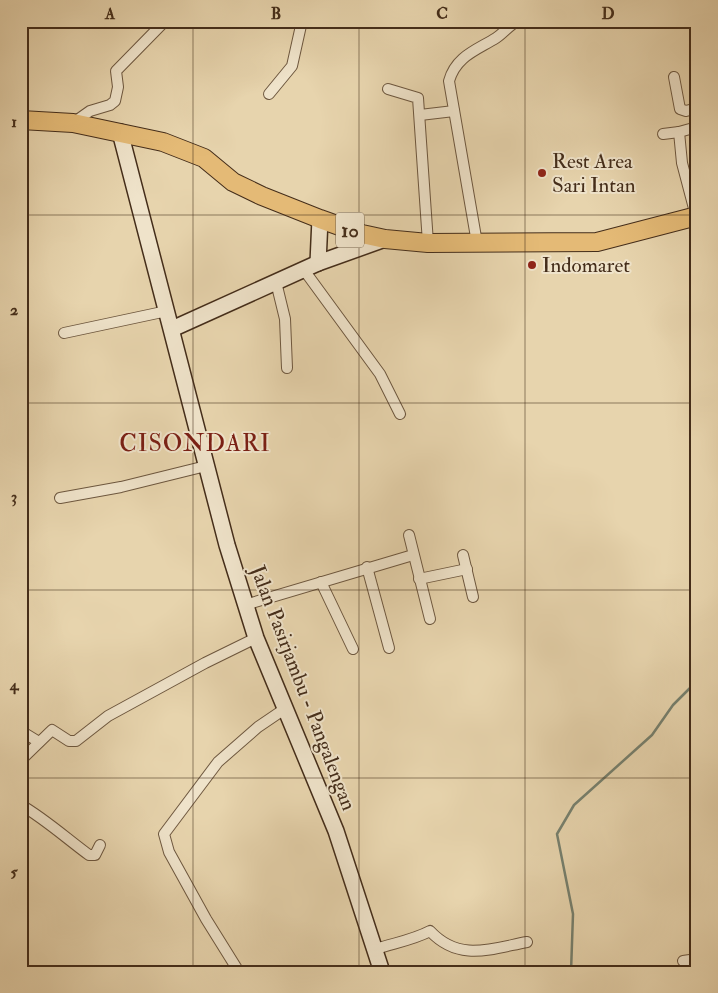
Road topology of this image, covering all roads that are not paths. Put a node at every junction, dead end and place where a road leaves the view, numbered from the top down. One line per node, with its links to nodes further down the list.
1 (164, 21): 11 (street)
2 (302, 21): 6 (street)
3 (518, 21): 8 (street)
4 (674, 77): 7 (street)
5 (388, 89): 9 (street)
6 (269, 94)
7 (697, 108)
8 (454, 111): 9 (street); 20 (street)
9 (420, 115): 19 (street)
10 (21, 120): 11 (highway, 10)
11 (73, 123): 13 (highway, 10)
12 (697, 127): 14 (street)
13 (120, 132): 17 (highway, 10); 24 (main road, Jalan Pasirjambu - Pangalengan)
14 (679, 132): 15 (street); 16 (street)
15 (663, 134)
16 (696, 216): 20 (highway, 10)
17 (320, 219): 18 (highway, 10); 21 (main road)
18 (385, 239): 19 (highway, 10); 21 (main road)
19 (428, 243): 20 (highway, 10)
20 (477, 243)
21 (318, 263): 22 (main road)
22 (304, 270): 23 (main road); 28 (street)
23 (276, 282): 25 (main road); 27 (street)
24 (167, 311): 25 (main road, Jalan Pasirjambu - Pangalengan); 26 (street)
25 (172, 330): 29 (main road, Jalan Pasirjambu - Pangalengan)
26 (64, 333)
27 (287, 368)
28 (400, 414)
29 (206, 466): 30 (street); 39 (main road, Jalan Pasirjambu - Pangalengan)
30 (60, 498)
31 (409, 534): 32 (street)
32 (413, 555): 34 (street); 36 (street)
33 (463, 555): 35 (street)
34 (367, 567): 37 (street); 42 (street)
35 (467, 569): 36 (street); 38 (street)
36 (419, 579): 40 (street)
37 (321, 582): 39 (street); 43 (street)
38 (473, 597)
39 (245, 606): 41 (main road, Jalan Pasirjambu - Pangalengan)
40 (430, 619)
41 (256, 638): 44 (main road, Jalan Pasirjambu - Pangalengan); 46 (street)
42 (389, 648)
43 (353, 649)
44 (286, 708): 51 (main road, Jalan Pasirjambu - Pangalengan); 54 (street)
45 (21, 731): 46 (street)
46 (39, 742): 47 (street)
47 (21, 760)
48 (21, 805): 49 (street)
49 (100, 845)
50 (527, 942): 51 (street)
51 (376, 949): 55 (main road, Jalan Pasirjambu - Pangalengan)
52 (697, 959): 53 (street)
53 (683, 961)
54 (239, 972)
55 (382, 972)

